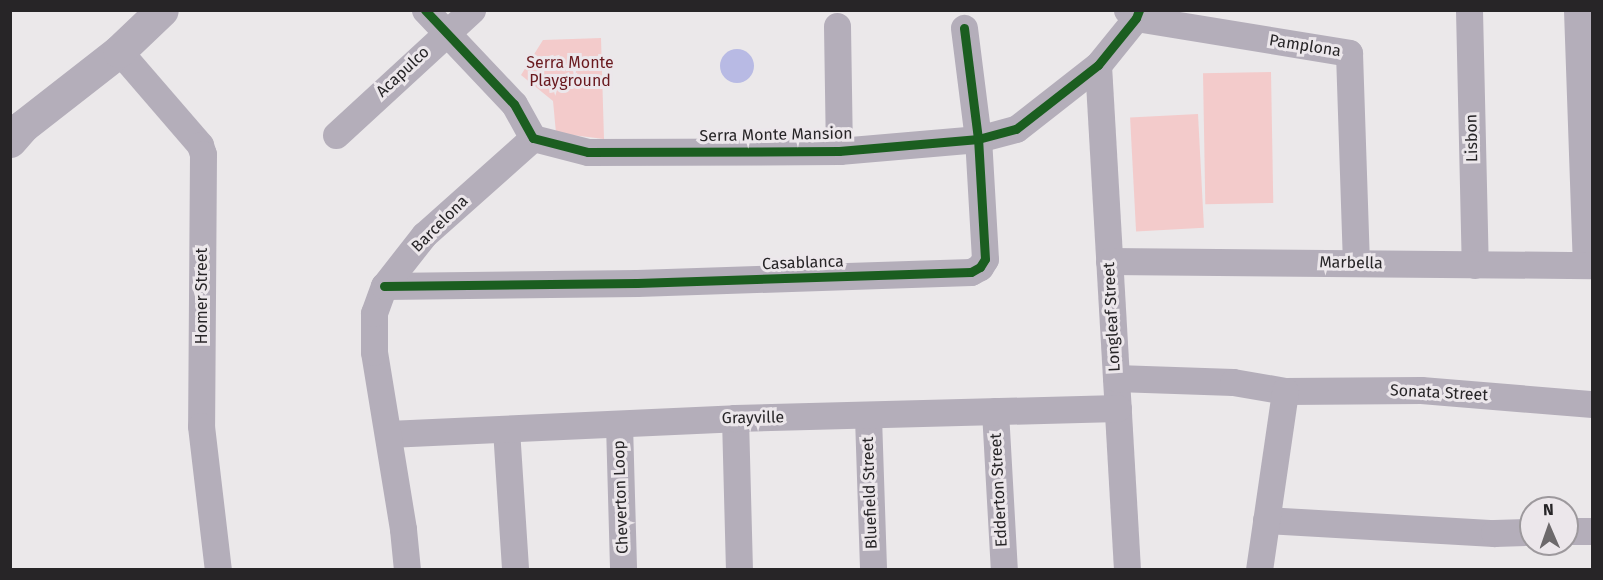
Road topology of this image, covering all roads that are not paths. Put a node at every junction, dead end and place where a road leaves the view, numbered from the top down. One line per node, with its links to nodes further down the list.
1 (162, 10): 10 (street)
2 (425, 10): 9 (street)
3 (472, 10): 9 (street, Acapulco)
4 (1469, 10): 19 (street, Lisbon)
5 (1577, 10): 20 (street)
6 (1134, 13): 11 (street, Serra Monte Mansion); 18 (street, Pamplona)
7 (837, 26): 16 (street)
8 (964, 28): 14 (street, Casablanca)
9 (445, 32): 12 (street, Acapulco); 13 (street)
10 (119, 51): 15 (street); 34 (street, Homer Street)
11 (1098, 65): 14 (street, Serra Monte Mansion); 17 (street, Longleaf Street)
12 (336, 135)
13 (532, 138): 16 (street, Serra Monte Mansion); 21 (street, Barcelona)
14 (978, 139): 16 (street, Serra Monte Mansion); 21 (street, Casablanca)
15 (10, 141)
16 (839, 151)
17 (1109, 261): 18 (street, Marbella); 22 (street, Longleaf Street)
18 (1356, 263): 19 (street, Marbella)
19 (1475, 265): 20 (street, Marbella)
20 (1589, 265)
21 (384, 286): 31 (street, Barcelona)
22 (1116, 378): 23 (street, Sonata Street); 25 (street, Longleaf Street)
23 (1285, 391): 24 (street, Sonata Street); 32 (street)
24 (1593, 404)
25 (1118, 408): 26 (street, Grayville); 41 (street, Longleaf Street)
26 (995, 411): 27 (street, Grayville); 40 (street, Edderton Street)
27 (868, 417): 28 (street, Grayville); 39 (street, Bluefield Street)
28 (735, 418): 29 (street, Grayville); 38 (street)
29 (619, 424): 30 (street, Grayville); 37 (street, Cheverton Loop)
30 (507, 429): 31 (street, Grayville); 36 (street)
31 (388, 434): 35 (street, Barcelona)
32 (1266, 519): 33 (street); 42 (street)
33 (1519, 532)
34 (218, 570)
35 (407, 570)
36 (515, 570)
37 (623, 570)
38 (739, 570)
39 (873, 570)
40 (1004, 570)
41 (1127, 570)
42 (1259, 570)

